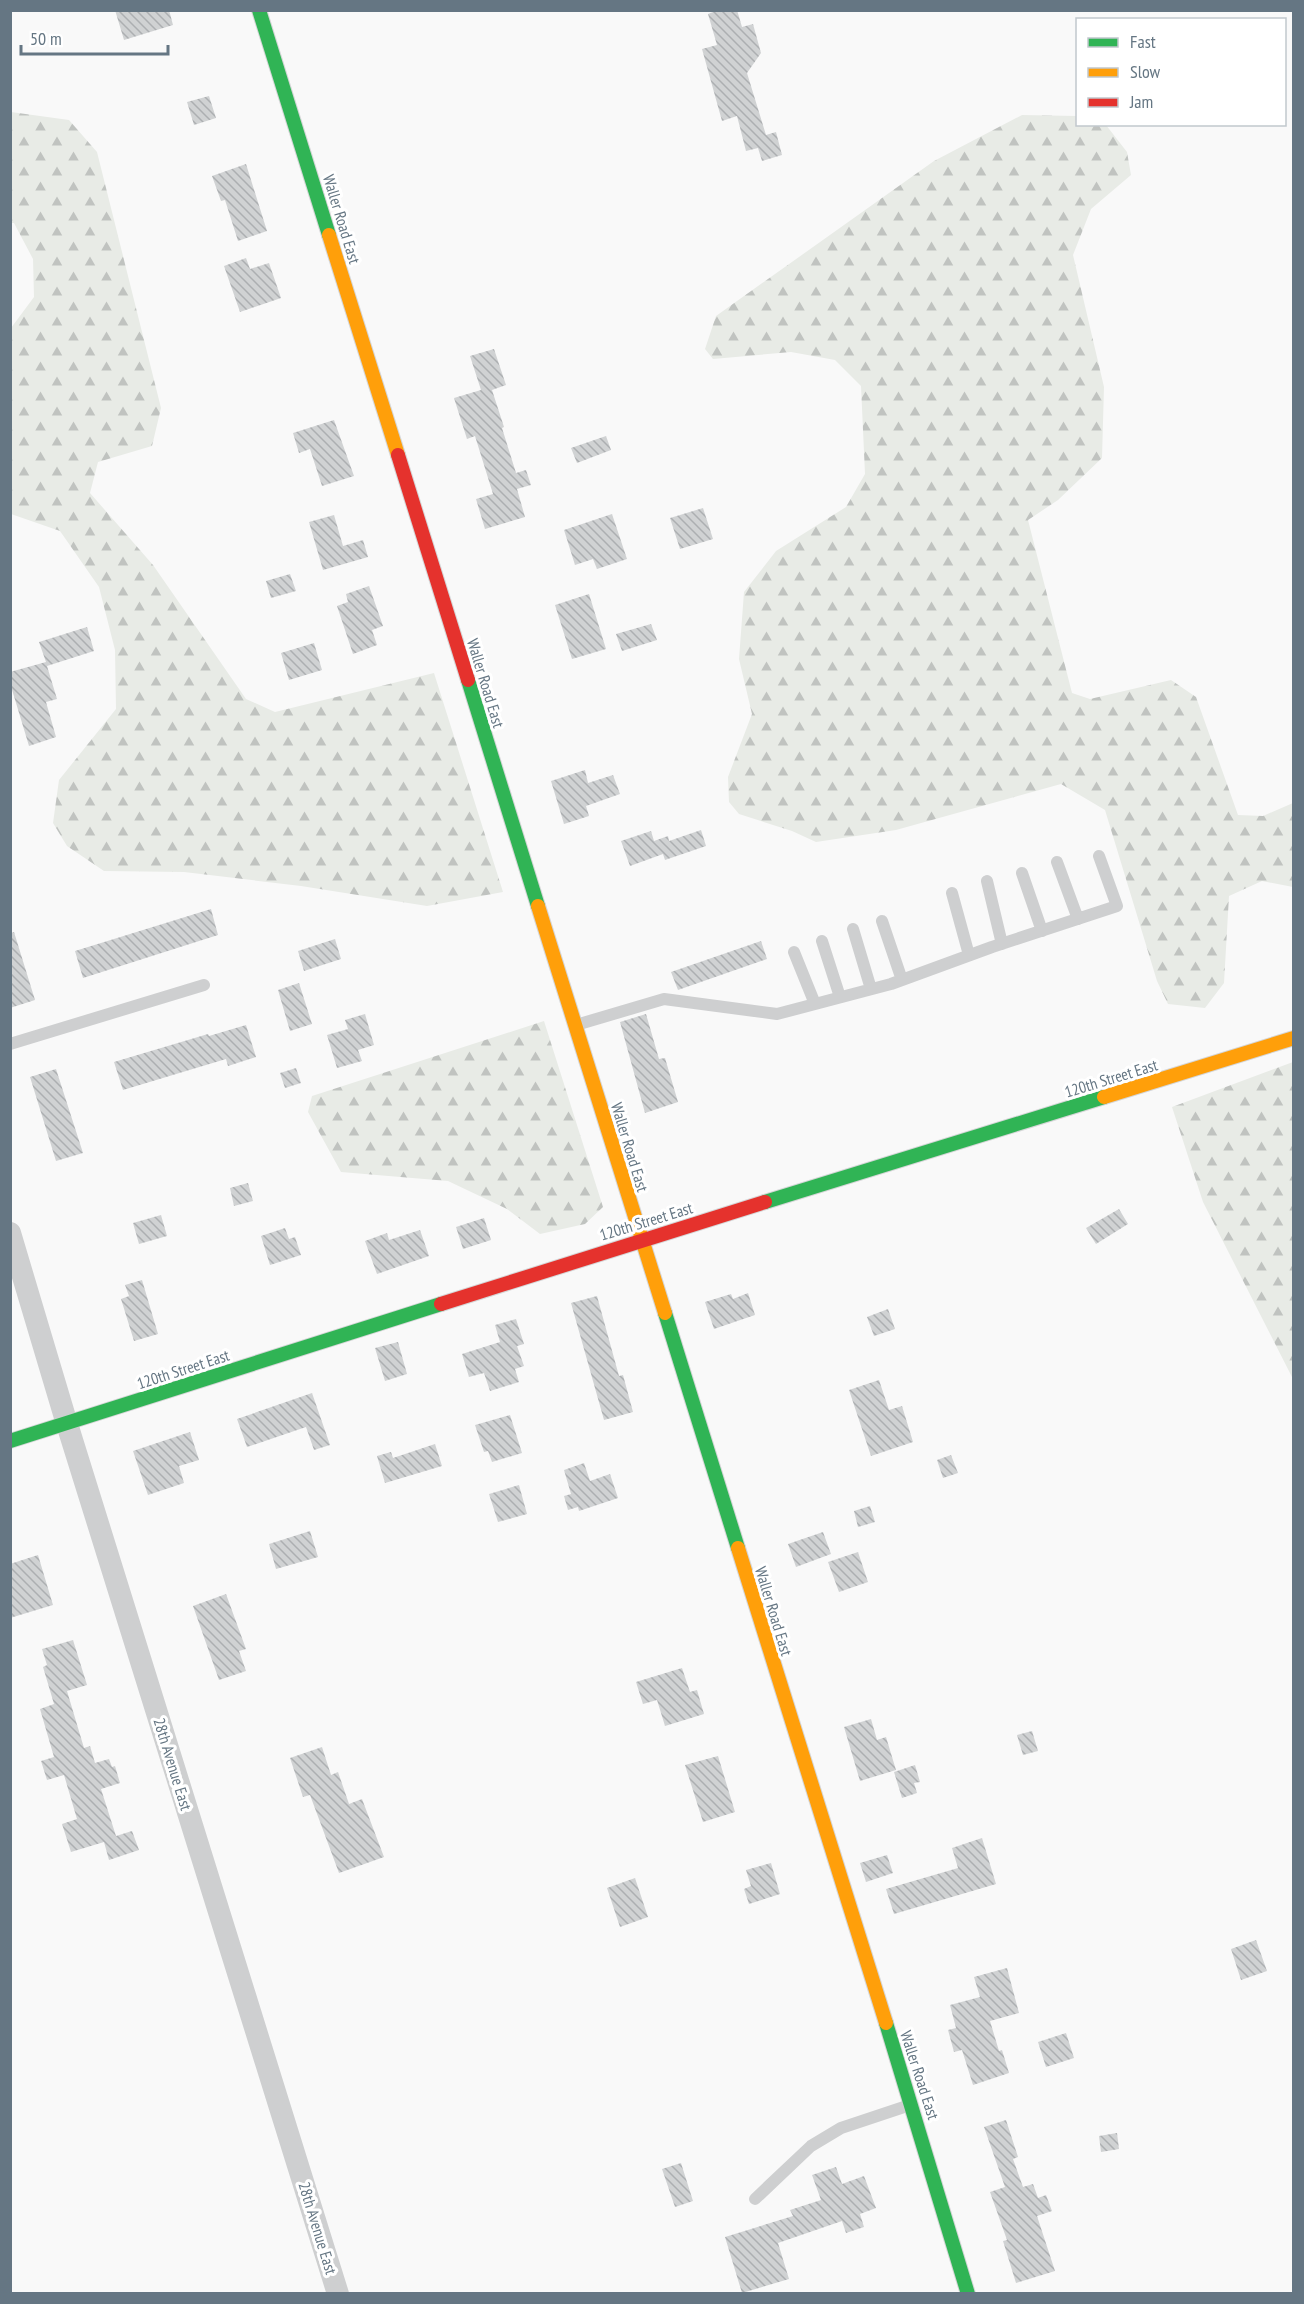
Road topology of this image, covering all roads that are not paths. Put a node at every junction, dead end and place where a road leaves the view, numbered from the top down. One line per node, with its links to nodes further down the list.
1 (259, 10): 20 (street, Waller Road East)
2 (1099, 856): 7 (lane)
3 (1057, 862): 7 (lane)
4 (1022, 873): 10 (lane)
5 (987, 881): 12 (lane)
6 (952, 893): 14 (lane)
7 (1078, 919): 10 (lane)
8 (882, 921): 15 (lane)
9 (853, 929): 17 (lane)
10 (1042, 931): 12 (lane)
11 (822, 941): 18 (lane)
12 (1002, 944): 14 (lane)
13 (794, 952): 19 (lane)
14 (969, 956): 15 (lane)
15 (902, 980): 17 (lane)
16 (204, 985): 22 (lane)
17 (871, 989): 18 (lane)
18 (840, 997): 19 (lane)
19 (815, 1004): 20 (lane)
20 (575, 1025): 24 (street, Waller Road East)
21 (1293, 1038): 24 (street, 120th Street East)
22 (10, 1044)
23 (10, 1233): 25 (street, 28th Avenue East)
24 (642, 1240): 25 (street, 120th Street East); 27 (street, Waller Road East)
25 (67, 1424): 26 (street, 120th Street East); 29 (street, 28th Avenue East)
26 (10, 1442)
27 (912, 2104): 28 (lane); 30 (street, Waller Road East)
28 (755, 2199)
29 (338, 2294)
30 (968, 2294)

